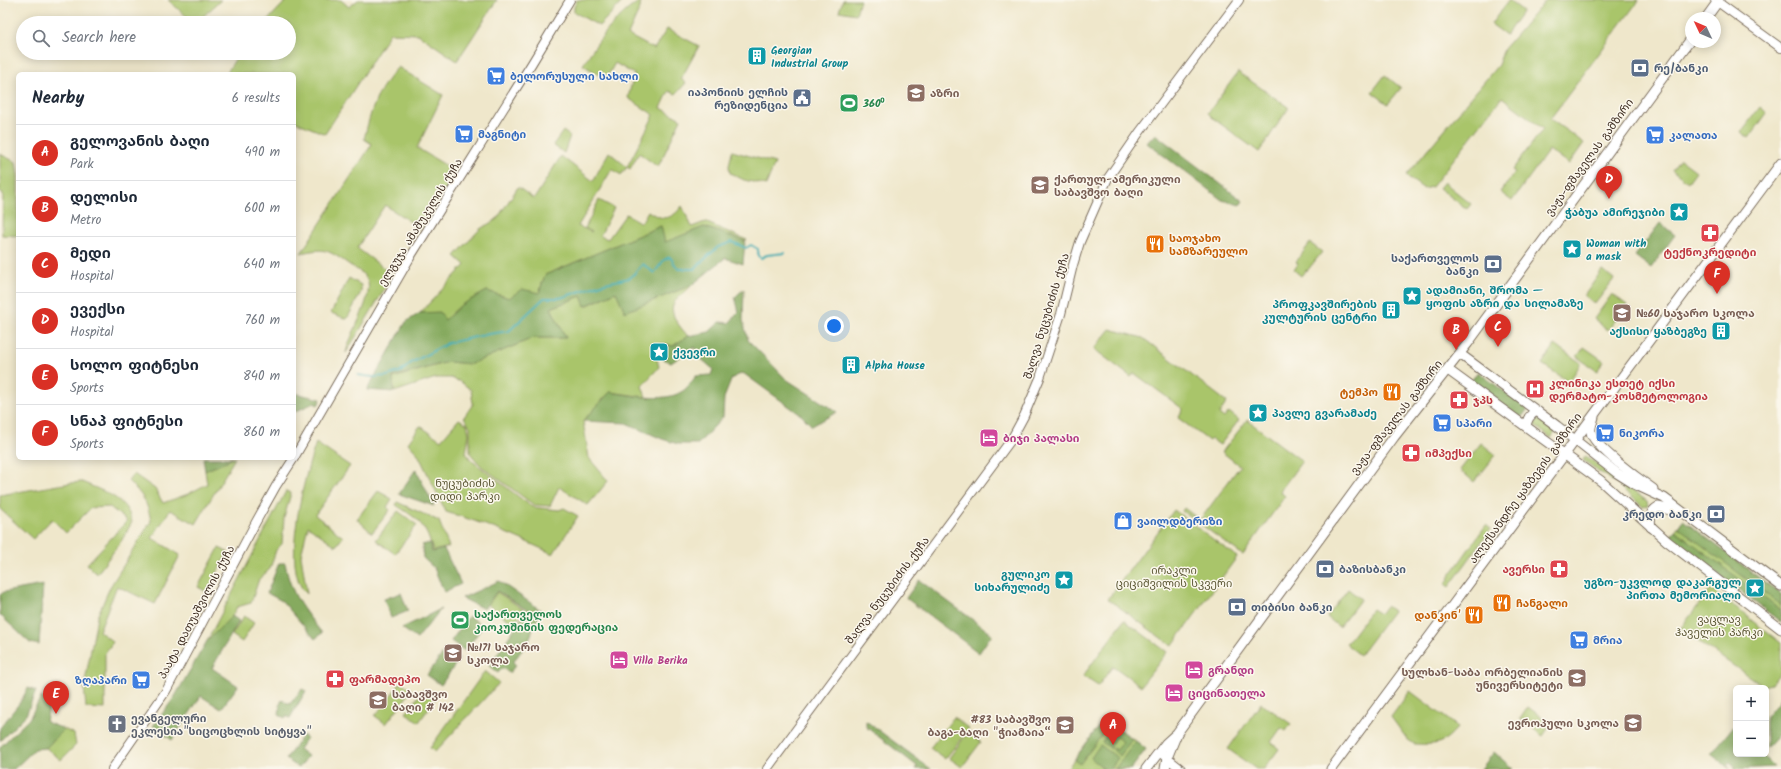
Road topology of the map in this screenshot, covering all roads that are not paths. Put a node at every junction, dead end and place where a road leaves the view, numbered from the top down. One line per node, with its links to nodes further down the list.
1 (570, 0): 14 (main road, ელგუჯა ამაშუკელის ქუჩა)
2 (1239, 0): 26 (main road, შალვა ნუცუბიძის ქუჩა)
3 (1717, 1): 4 (main road); 6 (main road)
4 (1710, 12)
5 (1685, 47): 8 (main road, ვაჟა-ფშაველას გამზირი)
6 (1781, 48)
7 (1781, 163): 11 (main road, ალექსანდრე ყაზბეგის გამზირი)
8 (1460, 354): 9 (main road, ვაჟა-ფშაველას გამზირი); 10 (main road)
9 (1448, 370): 12 (main road); 22 (main road, ვაჟა-ფშაველას გამზირი)
10 (1537, 411): 12 (main road); 13 (main road)
11 (1595, 413): 13 (main road, ალექსანდრე ყაზბეგის გამზირი); 17 (main road)
12 (1526, 426): 15 (main road)
13 (1575, 440): 15 (main road, ალექსანდრე ყაზბეგის გამზირი); 17 (main road)
14 (296, 454)
15 (1565, 454): 19 (main road); 30 (main road, ალექსანდრე ყაზბეგის გამზირი)
16 (292, 460): 25 (main road, პაატა დათუაშვილის ქუჩა)
17 (1664, 498): 18 (main road)
18 (1686, 514): 19 (main road); 20 (main road)
19 (1651, 527): 21 (main road)
20 (1781, 586)
21 (1781, 629)
22 (1177, 733): 23 (main road, ვაჟა-ფშაველას გამზირი); 24 (main road)
23 (1159, 752): 24 (main road); 27 (main road, ვაჟა-ფშაველას გამზირი)
24 (1167, 758): 28 (main road); 29 (main road)
25 (112, 769)
26 (767, 769)
27 (1146, 769)
28 (1165, 769)
29 (1181, 769)
30 (1331, 769)

